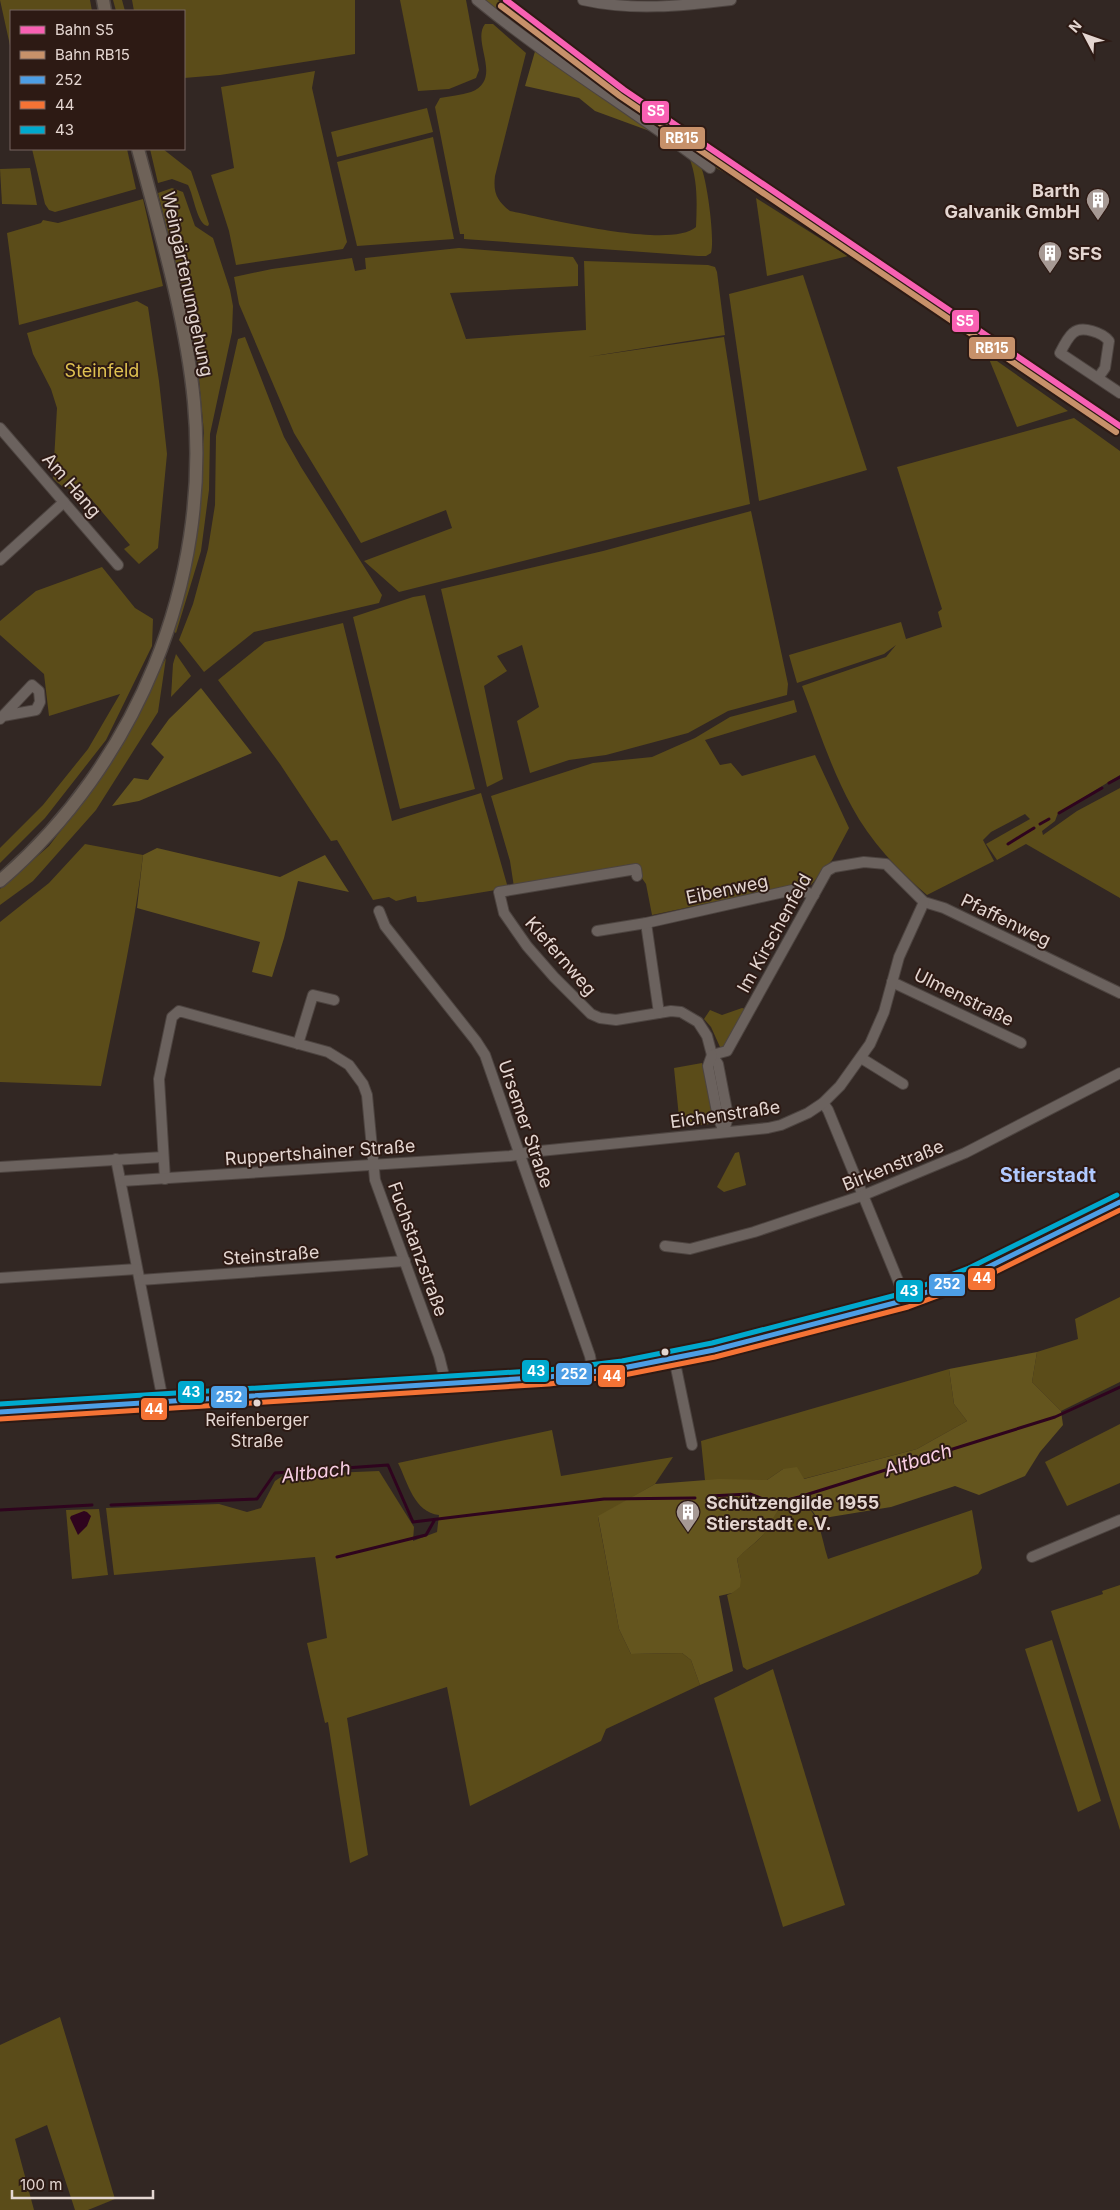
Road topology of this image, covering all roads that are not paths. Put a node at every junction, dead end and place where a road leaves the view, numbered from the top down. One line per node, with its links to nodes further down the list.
1 (478, 0): 5 (street)
2 (583, 0): 3 (street)
3 (731, 0)
4 (138, 150): 14 (main road, Weingärtenumgehung)
5 (710, 168)
6 (1098, 378): 6 (street); 7 (street)
7 (1120, 393)
8 (0, 428): 9 (street, Am Hang)
9 (64, 502): 10 (street); 11 (street, Am Hang)
10 (0, 560)
11 (118, 565)
12 (886, 864): 15 (street, Im Kirschenfeld); 16 (street, Pfaffenweg)
13 (637, 876): 23 (street, Kiefernweg)
14 (0, 881)
15 (814, 895): 18 (street, Eibenweg); 26 (street, Im Kirschenfeld)
16 (924, 902): 20 (street, Eichenstraße); 21 (street, Pfaffenweg)
17 (379, 911): 32 (street, Ursemer Straße)
18 (646, 923): 19 (street, Eibenweg); 23 (street)
19 (596, 931)
20 (892, 982): 24 (street, Ulmenstraße); 27 (street, Eichenstraße)
21 (1120, 993)
22 (334, 1000): 25 (street)
23 (659, 1012): 26 (street, Kiefernweg)
24 (1021, 1043)
25 (298, 1044): 33 (street, Fuchstanzstraße); 35 (street, Fuchstanzstraße)
26 (712, 1055): 31 (street, Kiefernweg)
27 (861, 1058): 29 (street); 30 (street, Eichenstraße)
28 (1120, 1073): 39 (street, Birkenstraße)
29 (903, 1084)
30 (823, 1103): 31 (street, Eichenstraße); 39 (street)
31 (725, 1132): 32 (street, Eichenstraße)
32 (519, 1154): 35 (street, Ruppertshainer Straße); 48 (street, Ursemer Straße)
33 (163, 1157): 34 (street); 37 (street, Fuchstanzstraße)
34 (116, 1159): 36 (street); 38 (street)
35 (372, 1165): 37 (street, Ruppertshainer Straße); 42 (street, Fuchstanzstraße)
36 (0, 1167)
37 (164, 1179): 38 (street, Ruppertshainer Straße)
38 (122, 1181): 43 (street)
39 (864, 1195): 41 (street, Birkenstraße); 46 (street)
40 (1120, 1202): 46 (street)
41 (666, 1246)
42 (405, 1262): 45 (street, Steinstraße); 49 (street, Fuchstanzstraße)
43 (137, 1269): 44 (street); 45 (street)
44 (0, 1278)
45 (140, 1280): 50 (street)
46 (906, 1300): 47 (street)
47 (674, 1358): 48 (street); 52 (street)
48 (593, 1373): 49 (street)
49 (446, 1384): 50 (street)
50 (163, 1401): 51 (street)
51 (0, 1412)
52 (692, 1445)
53 (1120, 1520): 54 (street)
54 (1032, 1557)

